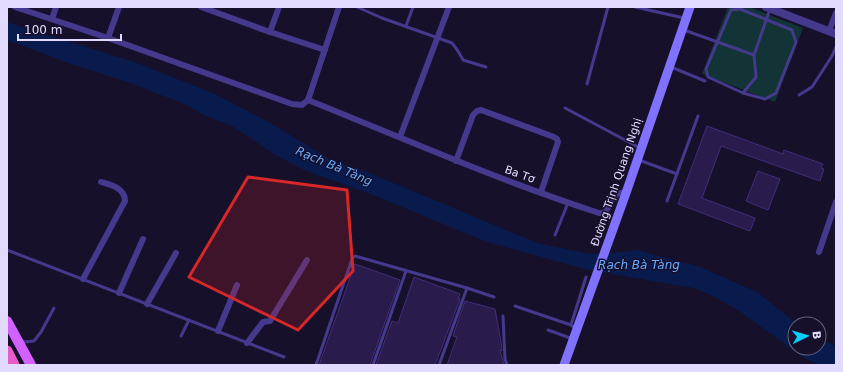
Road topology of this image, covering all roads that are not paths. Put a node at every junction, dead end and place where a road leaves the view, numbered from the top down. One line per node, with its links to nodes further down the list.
1 (15, 7): 16 (street)
2 (56, 7): 16 (street)
3 (119, 7): 23 (street)
4 (201, 7): 20 (street)
5 (279, 7): 20 (street)
6 (339, 7): 26 (street)
7 (357, 7): 18 (lane)
8 (413, 7): 18 (lane)
9 (449, 7): 22 (street)
10 (608, 7): 31 (lane)
11 (635, 7): 15 (lane)
12 (690, 7): 15 (main road, Đường Trịnh Quang Nghị)
13 (772, 8): 17 (lane); 21 (street)
14 (836, 13): 21 (street)
15 (686, 18): 19 (main road, Đường Trịnh Quang Nghị)
16 (52, 19): 23 (street)
17 (766, 19): 24 (lane); 27 (lane); 32 (lane)
18 (406, 26): 22 (lane)
19 (682, 30): 24 (lane); 28 (main road, Đường Trịnh Quang Nghị)
20 (270, 32): 26 (street)
21 (833, 33)
22 (438, 37): 29 (lane); 37 (street)
23 (108, 38): 34 (street)
24 (718, 42): 27 (lane); 32 (lane)
25 (836, 47): 33 (lane)
26 (325, 50): 34 (street)
27 (754, 54): 32 (lane)
28 (670, 66): 30 (lane); 38 (main road, Đường Trịnh Quang Nghị)
29 (486, 67)
30 (705, 81)
31 (587, 84)
32 (744, 93)
33 (799, 95)
34 (308, 100): 37 (street, Ba Tơ)
35 (565, 108): 38 (lane)
36 (698, 116): 41 (lane)
37 (400, 137): 40 (street, Ba Tơ)
38 (641, 148): 39 (main road, Đường Trịnh Quang Nghị)
39 (637, 160): 41 (lane); 44 (main road, Đường Trịnh Quang Nghị)
40 (456, 161): 43 (street, Ba Tơ); 43 (street)
41 (677, 174): 45 (lane)
42 (101, 182): 56 (street)
43 (541, 192): 47 (street, Ba Tơ)
44 (626, 193): 47 (street, Ba Tơ); 67 (main road, Đường Trịnh Quang Nghị)
45 (667, 202)
46 (836, 202): 51 (street)
47 (568, 203): 48 (lane)
48 (555, 235)
49 (143, 239): 59 (street)
50 (7, 250): 56 (lane)
51 (819, 252)
52 (176, 253): 61 (street)
53 (307, 260): 73 (street)
54 (406, 271): 58 (lane); 78 (lane); 79 (lane)
55 (586, 277): 67 (lane)
56 (83, 279): 59 (lane)
57 (237, 285): 69 (street)
58 (467, 288): 60 (lane); 80 (lane)
59 (119, 293): 61 (lane)
60 (494, 297)
61 (147, 304): 65 (lane)
62 (515, 306): 67 (lane)
63 (54, 308): 71 (lane)
64 (503, 316): 81 (lane)
65 (189, 320): 69 (lane); 70 (lane)
66 (7, 322): 71 (main road)
67 (574, 327): 72 (main road, Đường Trịnh Quang Nghị)
68 (548, 330): 72 (lane)
69 (218, 331): 73 (lane)
70 (181, 336)
71 (17, 339): 77 (main road)
72 (573, 339): 82 (main road, Đường Trịnh Quang Nghị)
73 (247, 343): 75 (lane)
74 (7, 351): 76 (highway)
75 (284, 357)
76 (14, 365)
77 (31, 365)
78 (316, 365)
79 (373, 365)
80 (439, 365)
81 (507, 365)
82 (564, 365)

